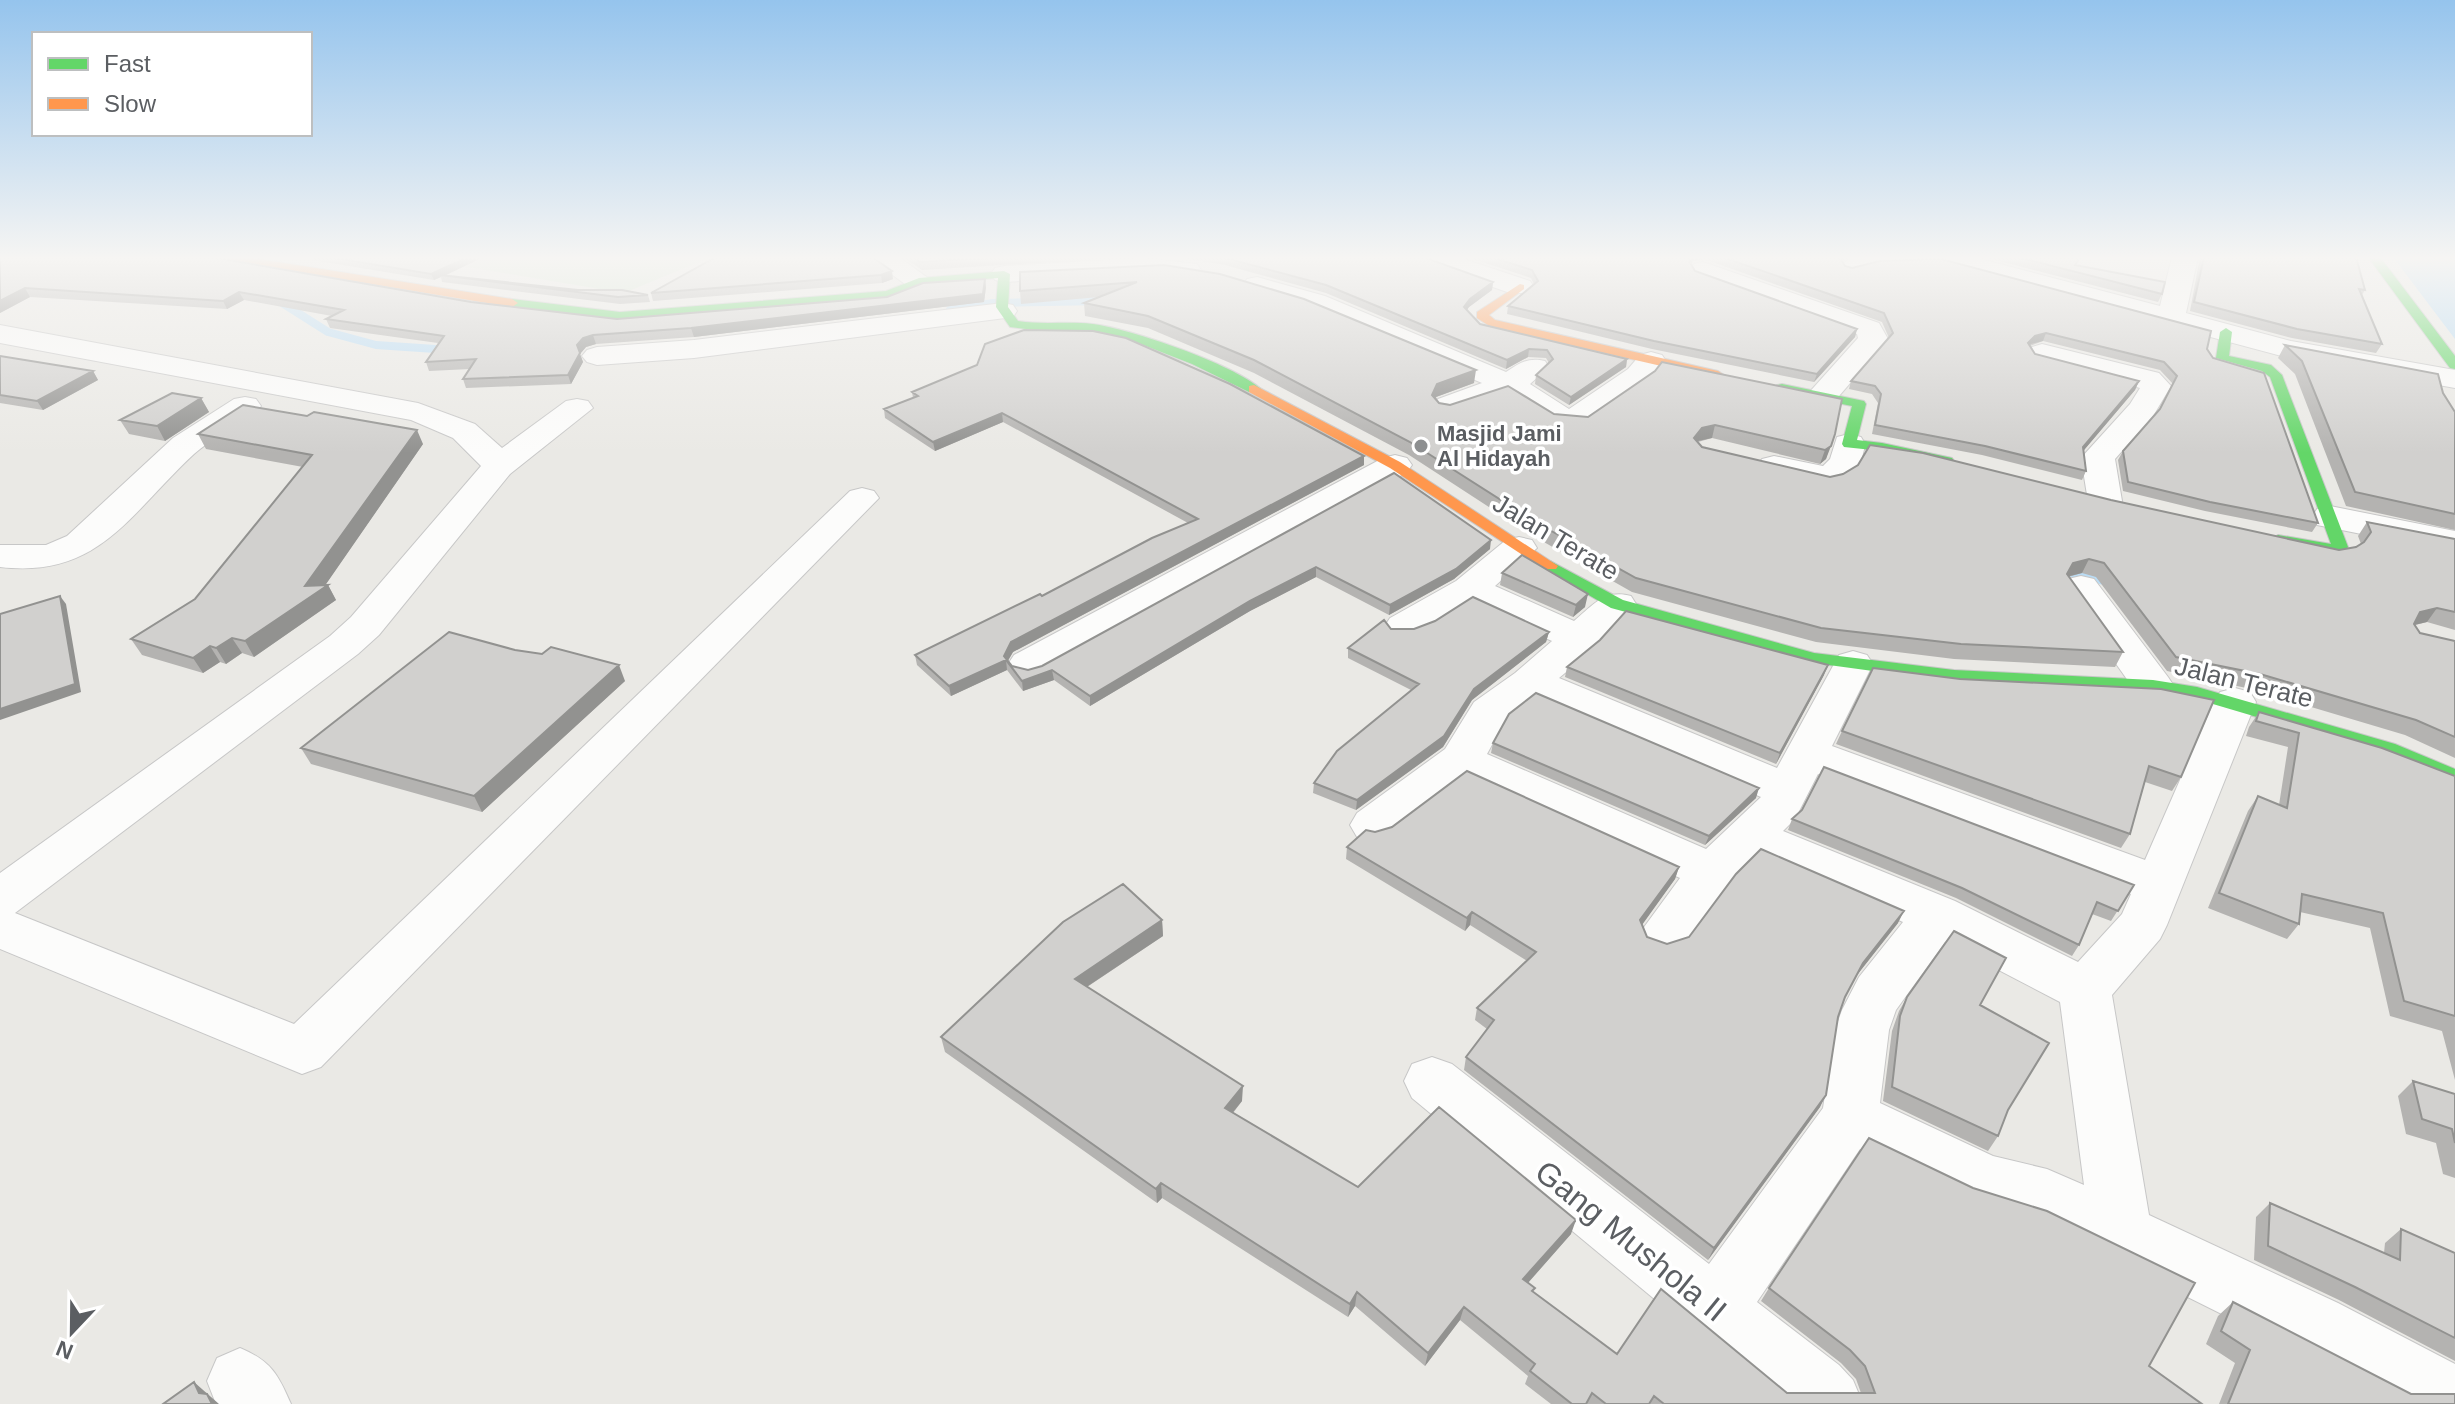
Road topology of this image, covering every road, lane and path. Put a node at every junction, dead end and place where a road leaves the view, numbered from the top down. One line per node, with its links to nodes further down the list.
1 (848, 323): 11 (street)
2 (1013, 323): 24 (street, Jalan Terate)
3 (1373, 323): 14 (street)
4 (1490, 323): 12 (street)
5 (1851, 323): 19 (street)
6 (2189, 323): 8 (street)
7 (2423, 323): 13 (street)
8 (2226, 332): 16 (street); 29 (street)
9 (0, 334): 18 (street)
10 (2042, 353): 28 (street)
11 (597, 356)
12 (1651, 361): 14 (street); 15 (street)
13 (2455, 365)
14 (1521, 375): 20 (street)
15 (1729, 377)
16 (2455, 379)
17 (1760, 384): 19 (street)
18 (277, 386): 26 (street); 33 (street)
19 (1822, 396): 22 (street)
20 (1449, 406)
21 (577, 408): 26 (street)
22 (1849, 444): 23 (street); 25 (street)
23 (1740, 458)
24 (1395, 465): 32 (street, Jalan Terate); 39 (street)
25 (1961, 465)
26 (498, 467): 51 (street)
27 (862, 498): 53 (street)
28 (2105, 501)
29 (2330, 517): 30 (street); 31 (street)
30 (2266, 537)
31 (2455, 542)
32 (1519, 548): 35 (street); 36 (street, Jalan Terate)
33 (0, 556)
34 (2081, 587): 42 (street)
35 (1469, 589): 37 (street); 38 (street)
36 (1617, 604): 38 (street); 40 (street, Jalan Terate)
37 (1404, 627)
38 (1581, 639): 41 (street)
39 (1028, 664)
40 (1853, 664): 42 (street, Jalan Terate); 45 (street)
41 (1530, 682): 44 (street); 45 (street)
42 (2153, 686): 43 (street, Jalan Terate)
43 (2235, 702): 46 (street, Jalan Terate); 50 (street)
44 (1461, 760): 47 (street); 49 (street)
45 (1797, 772): 48 (street); 50 (street)
46 (2455, 777)
47 (1373, 825)
48 (1750, 836): 49 (street); 52 (street)
49 (1712, 872): 54 (street)
50 (2157, 884): 55 (street)
51 (0, 899)
52 (1937, 915): 55 (street); 57 (street)
53 (0, 928)
54 (1664, 934)
55 (2085, 990): 58 (street)
56 (1432, 1081): 59 (street, Gang Mushola II)
57 (1850, 1116): 58 (street); 59 (street)
58 (2121, 1232): 60 (street)
59 (1715, 1309): 61 (street, Gang Mushola II)
60 (2455, 1400)
61 (1829, 1404)

